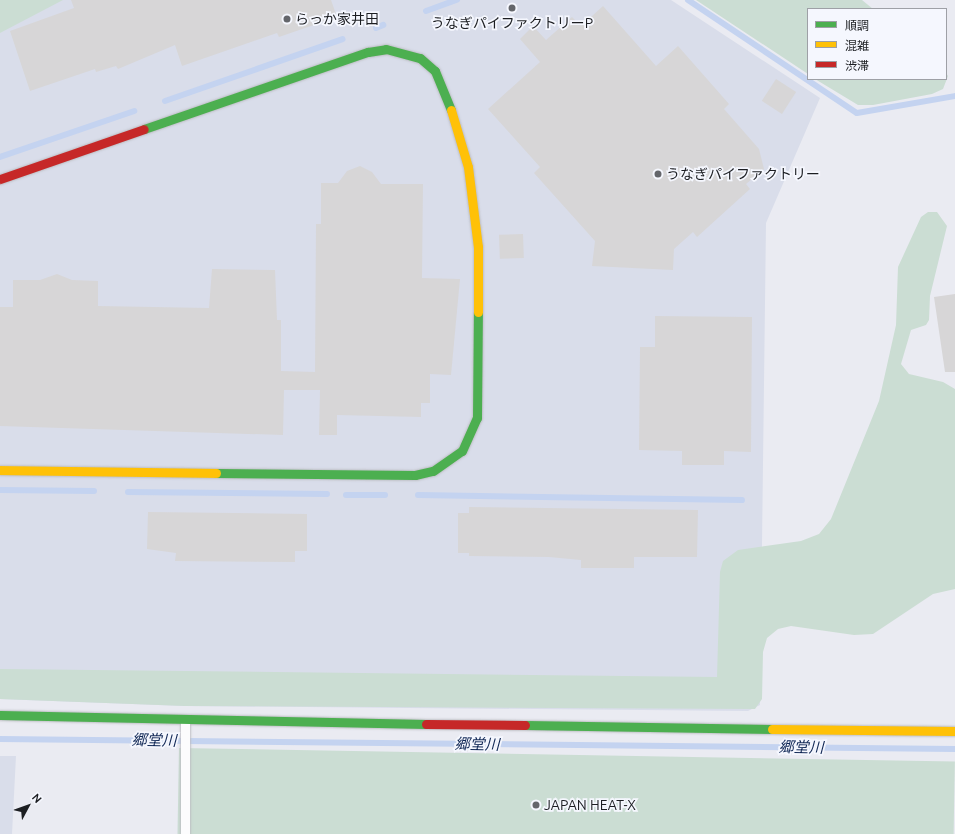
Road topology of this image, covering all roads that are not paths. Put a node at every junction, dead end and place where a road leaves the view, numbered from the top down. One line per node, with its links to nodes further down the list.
1 (0, 179): 2 (street)
2 (0, 470)
3 (0, 715): 4 (street)
4 (185, 721): 5 (street); 6 (lane)
5 (955, 731)
6 (185, 834)

